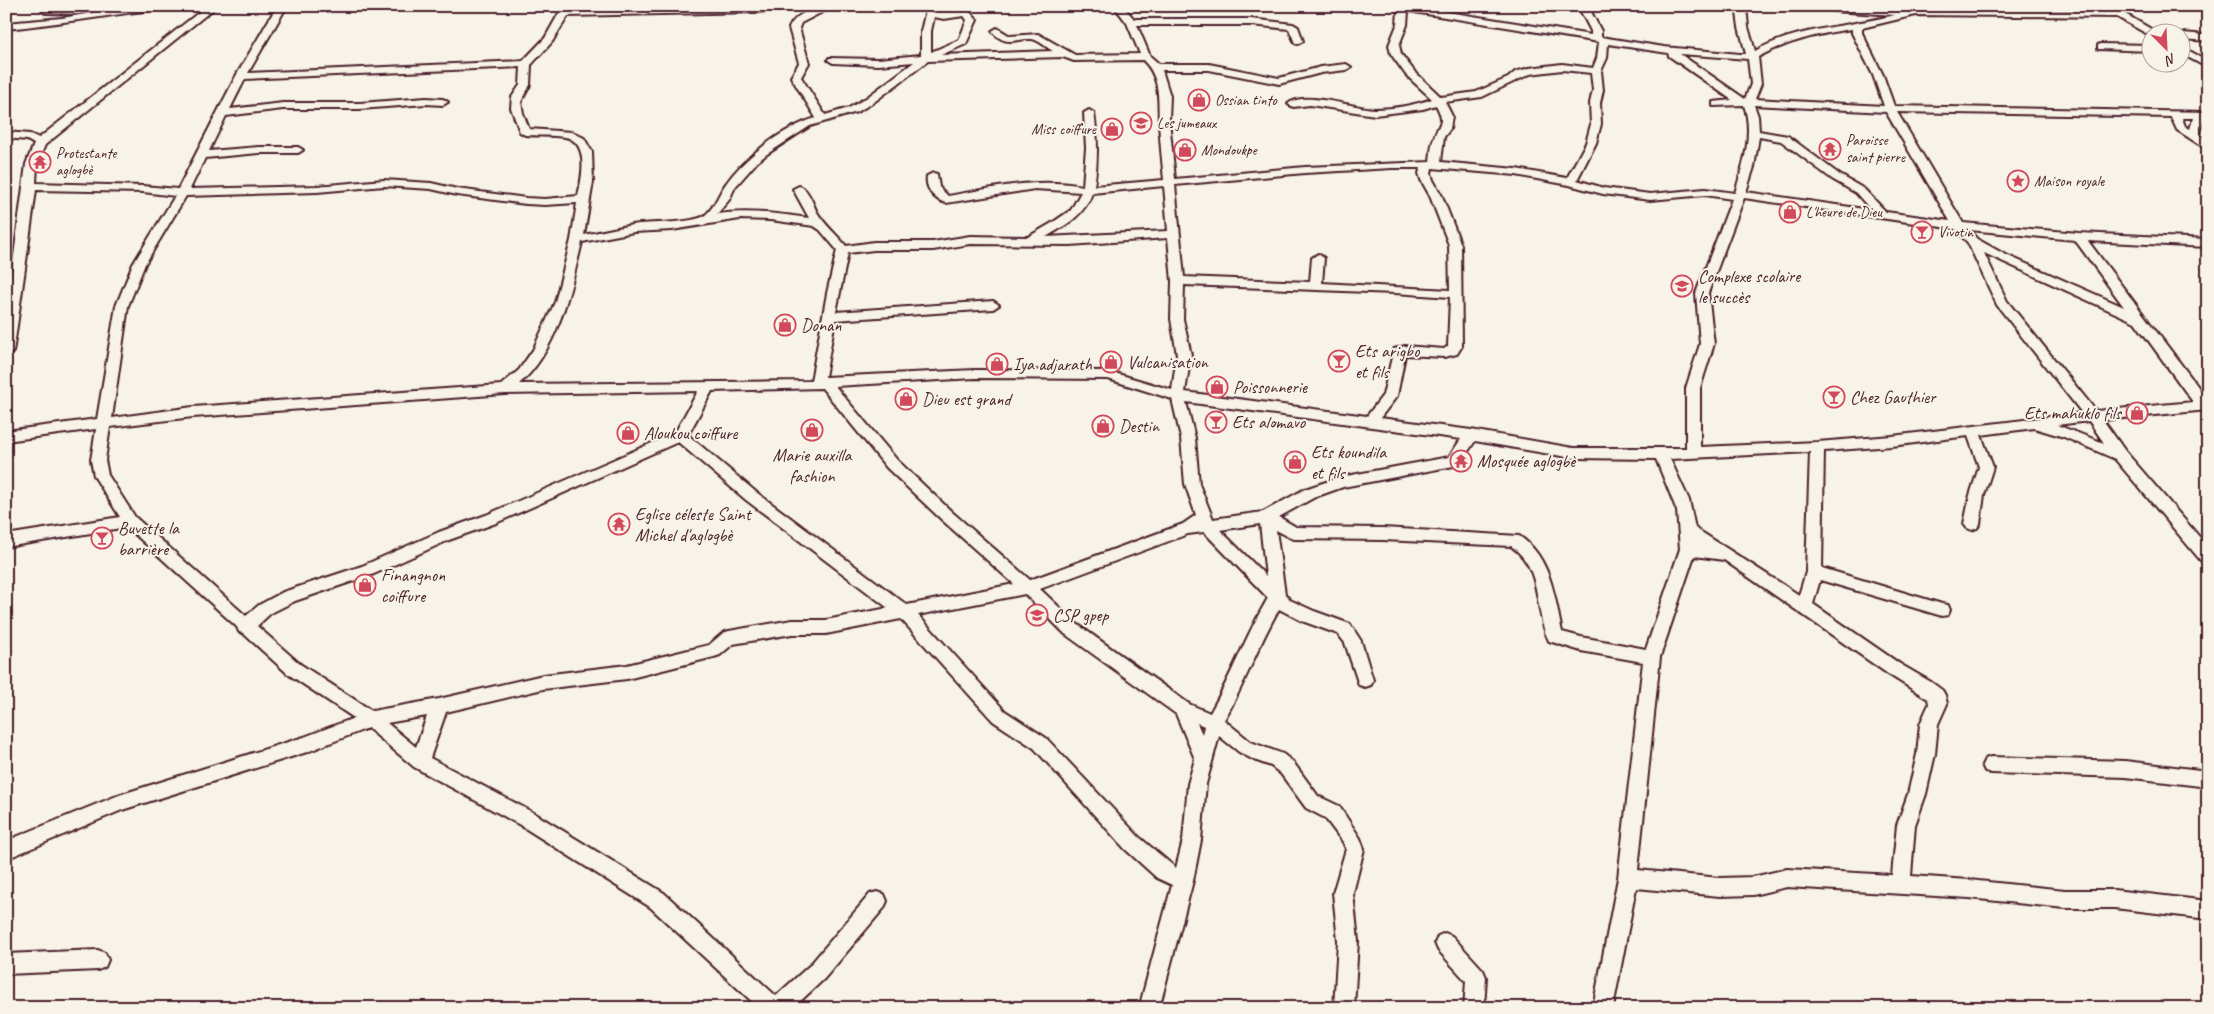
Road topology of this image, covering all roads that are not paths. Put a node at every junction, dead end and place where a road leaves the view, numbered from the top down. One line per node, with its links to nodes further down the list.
1 (66, 6): 12 (street)
2 (160, 6): 18 (street)
3 (213, 6): 62 (street)
4 (282, 6): 45 (street)
5 (791, 6): 16 (street)
6 (830, 6): 57 (street)
7 (1118, 6): 22 (street)
8 (1391, 6): 13 (street)
9 (1583, 6): 29 (street)
10 (1741, 6): 35 (street)
11 (2106, 6): 20 (street)
12 (44, 8): 18 (street); 21 (street)
13 (1404, 9): 29 (street); 46 (street)
14 (1836, 9): 19 (street)
15 (1976, 9): 19 (street); 20 (street)
16 (567, 10): 40 (street)
17 (931, 10): 38 (street); 38 (street)
18 (115, 11): 23 (street)
19 (1916, 12): 24 (street)
20 (2119, 14): 25 (street)
21 (6, 21)
22 (1131, 22): 30 (street); 37 (street)
23 (6, 26)
24 (1857, 26): 35 (street); 51 (street)
25 (2142, 27)
26 (996, 31): 34 (street)
27 (2192, 37): 28 (street)
28 (2208, 38)
29 (1600, 40): 33 (street); 44 (street)
30 (1298, 41)
31 (2101, 47): 32 (street)
32 (2142, 48)
33 (1664, 50): 35 (street); 48 (street)
34 (1064, 54): 37 (street); 38 (street)
35 (1753, 56): 48 (street)
36 (2192, 56): 41 (street)
37 (1146, 57): 43 (street)
38 (926, 58): 39 (street); 57 (street)
39 (834, 60)
40 (526, 64): 45 (street); 75 (street)
41 (2208, 65)
42 (1346, 67): 43 (street)
43 (1156, 68): 69 (street)
44 (1596, 71): 46 (street); 68 (street)
45 (242, 76): 52 (street)
46 (1439, 100): 49 (street); 66 (street)
47 (443, 102): 52 (street)
48 (1745, 102): 50 (street); 51 (street); 56 (street)
49 (1293, 104)
50 (1717, 104)
51 (1890, 109): 54 (street); 79 (street)
52 (223, 113): 65 (street)
53 (1090, 113): 72 (street)
54 (2175, 115): 55 (street); 60 (street)
55 (2203, 115): 60 (street)
56 (1753, 116): 58 (street); 61 (street)
57 (821, 118): 77 (street)
58 (1754, 133): 61 (street); 74 (street)
59 (6, 134): 62 (street)
60 (2194, 136): 63 (street)
61 (1784, 138): 76 (street)
62 (40, 143): 70 (street)
63 (2208, 147)
64 (298, 150): 65 (street)
65 (201, 155): 73 (street)
66 (1431, 166): 68 (street); 69 (street); 90 (street)
67 (933, 176): 72 (street)
68 (1570, 182): 74 (street)
69 (1170, 184): 72 (street); 80 (street)
70 (31, 186): 73 (street); 91 (street)
71 (799, 189): 78 (street)
72 (1088, 190): 83 (street)
73 (182, 194): 75 (street); 103 (street)
74 (1740, 196): 76 (street); 110 (street)
75 (583, 199): 82 (street)
76 (1881, 214): 79 (street)
77 (707, 219): 78 (street); 82 (street)
78 (817, 223): 86 (street)
79 (1959, 226): 81 (street); 84 (street)
80 (1175, 234): 83 (street); 88 (street)
81 (2079, 237): 85 (street); 94 (street)
82 (578, 240): 98 (street)
83 (1028, 242): 86 (street)
84 (1973, 242): 94 (street); 101 (street)
85 (2208, 243)
86 (843, 250): 93 (street)
87 (1318, 258): 89 (street)
88 (1178, 281): 89 (street); 99 (street)
89 (1316, 286): 90 (street)
90 (1456, 294): 102 (street)
91 (12, 299): 95 (street)
92 (993, 305): 93 (street)
93 (829, 316): 96 (street)
94 (2143, 321): 100 (street)
95 (6, 352)
96 (821, 383): 97 (street); 99 (street); 123 (street)
97 (708, 385): 98 (street); 107 (street)
98 (505, 389): 103 (street)
99 (1178, 396): 102 (street); 114 (street)
100 (2205, 405): 101 (street)
101 (2093, 416): 104 (street); 112 (street)
102 (1370, 422): 108 (street)
103 (104, 424): 106 (street); 115 (street)
104 (2036, 424): 105 (street); 112 (street)
105 (1973, 432): 109 (street); 116 (street)
106 (6, 436)
107 (680, 436): 127 (street); 128 (street)
108 (1472, 436): 111 (street); 113 (street)
109 (1817, 447): 110 (street); 122 (street)
110 (1693, 452): 111 (street)
111 (1660, 454): 117 (street)
112 (2120, 456): 121 (street)
113 (1268, 517): 114 (street); 124 (street); 129 (street)
114 (1205, 521): 123 (street); 124 (street)
115 (130, 522): 118 (street); 128 (street)
116 (1972, 524)
117 (1689, 532): 119 (street); 120 (street)
118 (6, 542)
119 (1688, 549): 120 (street); 129 (street)
120 (1728, 555): 125 (street)
121 (2208, 558)
122 (1814, 572): 125 (street); 126 (street)
123 (1028, 586): 127 (street); 132 (street)
124 (1277, 598): 130 (street); 134 (street)
125 (1804, 606): 142 (street)
126 (1942, 610)
127 (905, 612): 131 (street); 141 (street)
128 (245, 627): 133 (street)
129 (1652, 656): 140 (street)
130 (1364, 680)
131 (438, 706): 133 (street); 136 (street)
132 (1183, 710): 134 (street); 135 (street)
133 (370, 719): 136 (street); 139 (street)
134 (1214, 722): 135 (street); 151 (street)
135 (1204, 760): 141 (street)
136 (420, 761): 148 (street)
137 (1991, 765): 138 (street)
138 (2208, 779)
139 (6, 850)
140 (1628, 878): 142 (street); 153 (street)
141 (1183, 881): 150 (street)
142 (1901, 886): 144 (street)
143 (878, 901): 149 (street)
144 (2208, 910)
145 (1445, 943): 152 (street)
146 (98, 960): 147 (street)
147 (6, 964)
148 (774, 1008)
149 (778, 1008)
150 (1152, 1008)
151 (1344, 1008)
152 (1474, 1008)
153 (1603, 1008)

